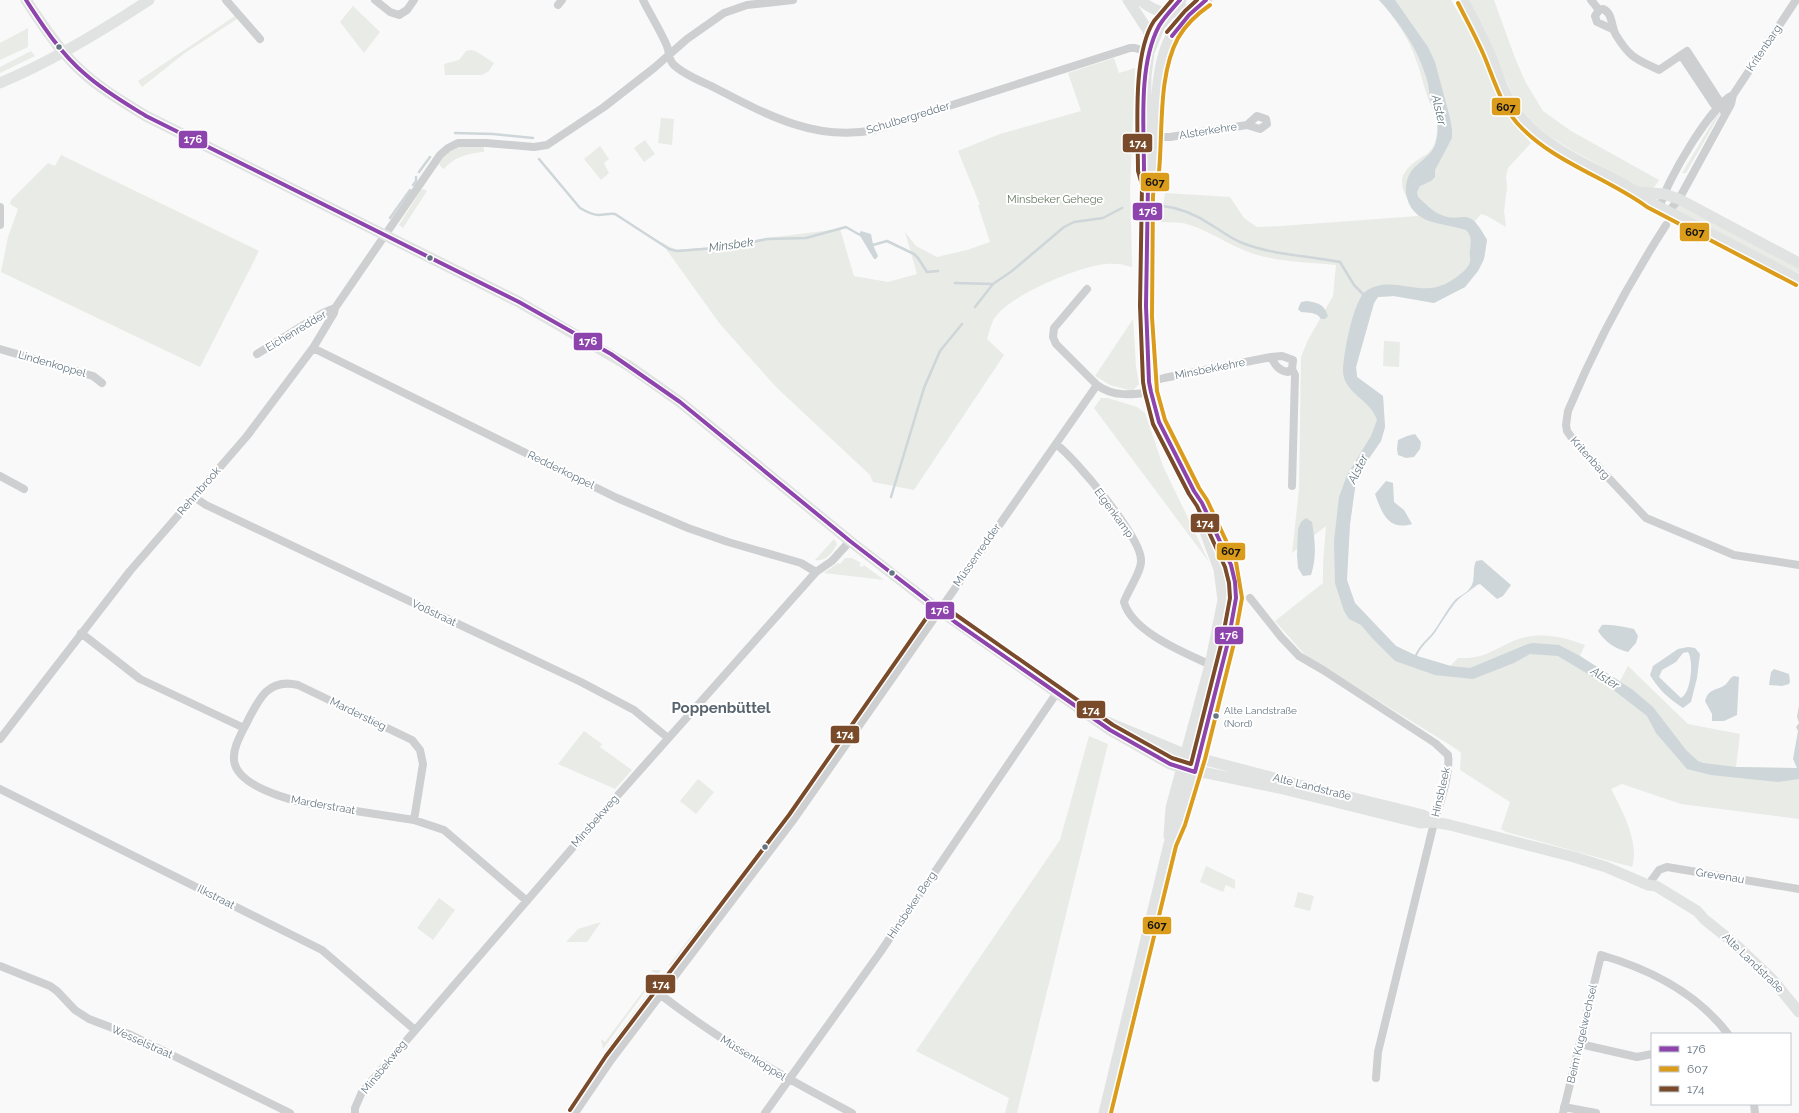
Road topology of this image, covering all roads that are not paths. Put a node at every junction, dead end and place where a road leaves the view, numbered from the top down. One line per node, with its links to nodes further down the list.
1 (26, 0): 20 (main road)
2 (149, 0): 20 (main road)
3 (226, 0): 18 (street)
4 (375, 0): 5 (street)
5 (414, 0)
6 (643, 0): 21 (street, Schulbergredder)
7 (794, 0): 21 (street, Rehmbrook)
8 (1128, 0): 19 (main road)
9 (1140, 0): 14 (main road)
10 (1462, 0): 28 (main road)
11 (1591, 0): 15 (street)
12 (1796, 0): 23 (street, Kritenbarg)
13 (1202, 4): 14 (main road); 17 (main road)
14 (1174, 7): 17 (main road); 19 (main road)
15 (1599, 10): 16 (street); 16 (street)
16 (1612, 29): 24 (street)
17 (1174, 32): 27 (main road)
18 (260, 39)
19 (1150, 46): 21 (street, Schulbergredder); 27 (main road)
20 (64, 52): 22 (main road); 35 (main road)
21 (669, 54): 35 (street, Rehmbrook)
22 (0, 83)
23 (1733, 95): 24 (street, Kritenbarg); 25 (street, Kritenbarg)
24 (1719, 107): 25 (street); 29 (street, Kritenbarg)
25 (1725, 114): 30 (street, Kritenbarg)
26 (1247, 125): 27 (street, Alsterkehre)
27 (1150, 137): 47 (main road)
28 (1635, 191): 29 (main road); 32 (main road)
29 (1664, 194): 30 (main road); 32 (street, Kritenbarg)
30 (1679, 199): 32 (street, Kritenbarg); 36 (main road)
31 (0, 207): 33 (street)
32 (1664, 209): 37 (main road)
33 (0, 225)
34 (1666, 225): 55 (street, Kritenbarg)
35 (385, 237): 39 (street, Rehmbrook); 54 (main road)
36 (1799, 263)
37 (1799, 280)
38 (1087, 289): 46 (street)
39 (334, 308): 40 (street, Rehmbrook); 42 (street, Eichenredder)
40 (313, 348): 53 (street, Rehmbrook); 56 (street, Redderkoppel)
41 (0, 349): 45 (street, Lindenkoppel)
42 (257, 354)
43 (1271, 357): 44 (street); 44 (street, Minsbekkehre); 47 (street, Minsbekkehre)
44 (1292, 369): 50 (street, Minsbekkehre)
45 (102, 383)
46 (1097, 384): 47 (street); 48 (street, Müssenredder)
47 (1150, 387): 52 (main road)
48 (1056, 444): 58 (street, Müssenredder); 60 (street, Elgenkamp)
49 (0, 476): 51 (street)
50 (1292, 486)
51 (24, 489)
52 (1194, 491): 60 (main road); 66 (main road)
53 (194, 497): 59 (street, Rehmbrook); 64 (street, Voßstraat)
54 (850, 541): 56 (street, Minsbekweg); 58 (main road)
55 (1799, 565)
56 (816, 572): 64 (street, Minsbekweg)
57 (1250, 598): 70 (street, Hinsbleek)
58 (939, 610): 61 (main road); 75 (street, Müssenredder)
59 (81, 633): 63 (street); 65 (street, Rehmbrook)
60 (1211, 665): 66 (main road)
61 (1056, 694): 62 (main road); 82 (street, Hinsbeker Berg)
62 (1090, 715): 66 (main road, Alte Landstraße); 67 (main road, Alte Landstraße)
63 (244, 728): 69 (street, Marderstraat); 69 (street, Marderstieg)
64 (668, 738): 73 (street, Minsbekweg)
65 (0, 739)
66 (1193, 756): 67 (main road); 70 (main road, Alte Landstraße)
67 (1189, 770): 70 (main road, Alte Landstraße); 89 (main road)
68 (0, 789): 77 (street, Ilkstraat)
69 (414, 820): 73 (street, Marderstraat)
70 (1434, 822): 71 (main road, Alte Landstraße); 81 (street, Hinsbleek)
71 (1648, 885): 72 (street, Grevenau); 76 (main road, Alte Landstraße)
72 (1799, 889)
73 (527, 901): 77 (street, Minsbekweg)
74 (0, 966): 84 (street, Wesselstraat)
75 (661, 995): 82 (street, Müssenkoppel); 86 (street, Müssenredder)
76 (1799, 1012)
77 (415, 1030): 85 (street, Minsbekweg)
78 (1727, 1033): 79 (street, Beim Kugelwechsel)
79 (1580, 1044): 80 (street); 83 (street, Beim Kugelwechsel)
80 (1651, 1054)
81 (1376, 1078)
82 (788, 1080): 87 (street, Hinsbeker Berg); 88 (street, Müssenkoppel)
83 (1564, 1110): 90 (street)
84 (290, 1113)
85 (355, 1113)
86 (575, 1113)
87 (765, 1113)
88 (852, 1113)
89 (1105, 1113)
90 (1596, 1113)

